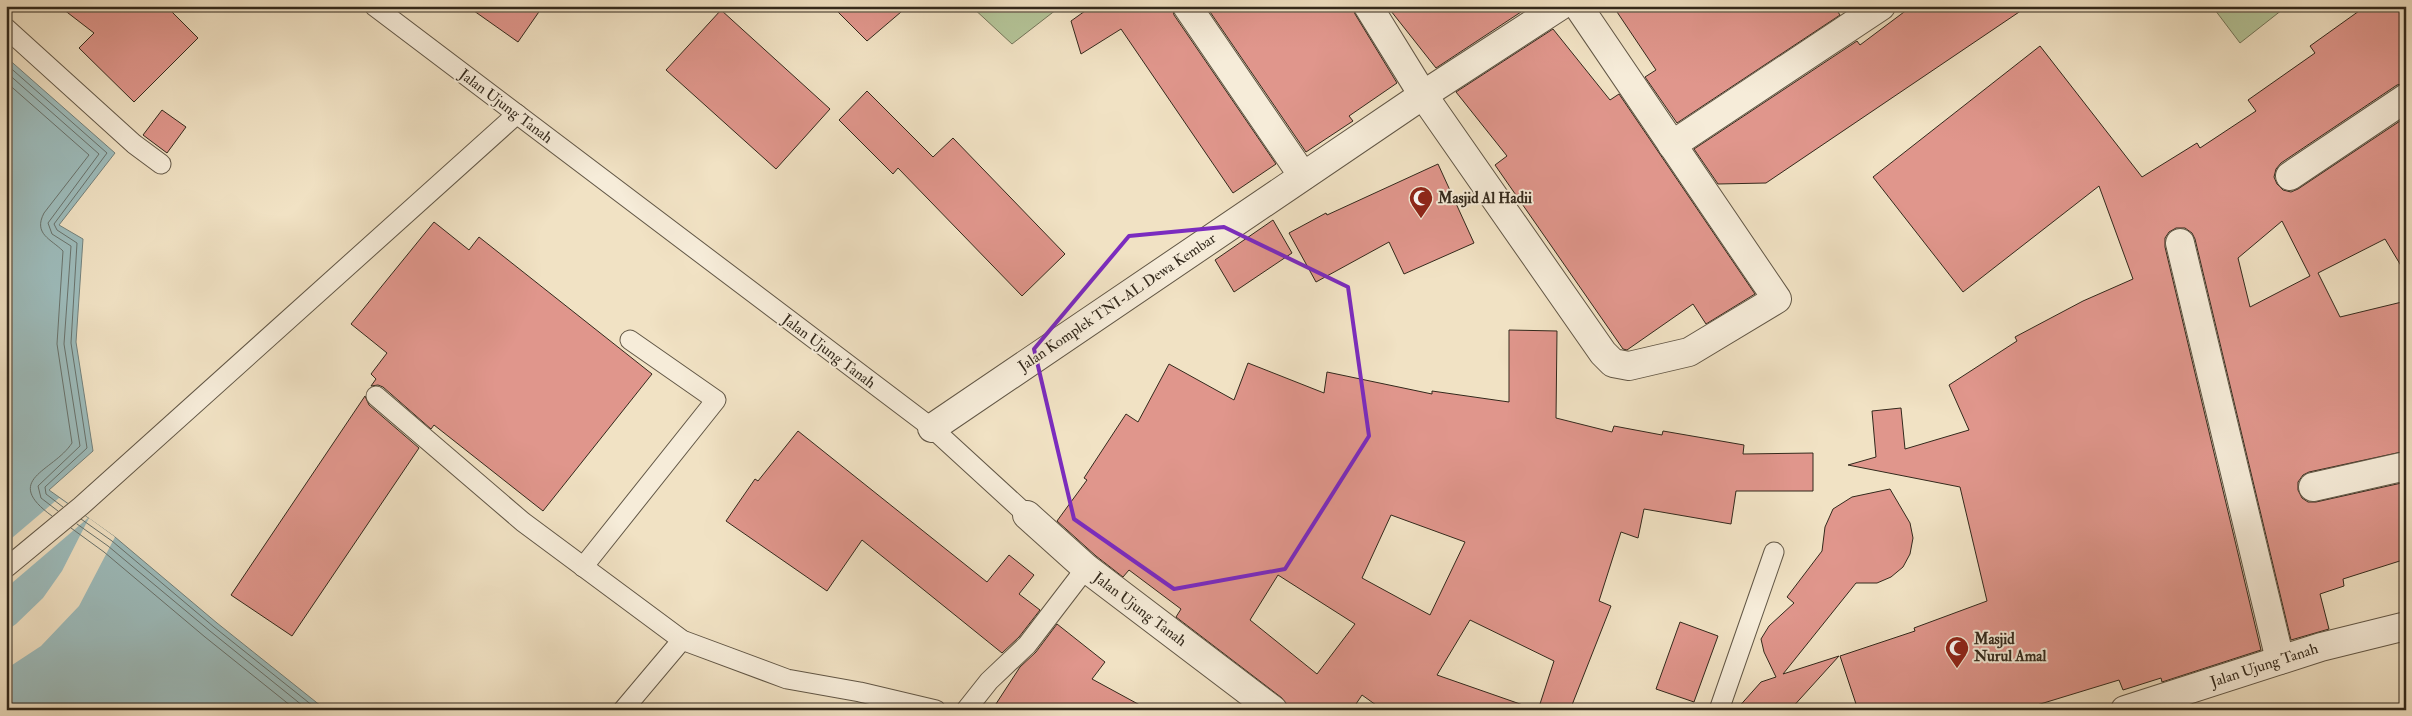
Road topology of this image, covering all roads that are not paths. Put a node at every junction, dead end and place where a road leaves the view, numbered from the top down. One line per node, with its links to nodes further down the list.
1 (374, 6): 10 (lane, Jalan Ujung Tanah)
2 (1187, 6): 13 (street)
3 (1368, 6): 8 (street)
4 (1560, 6): 8 (street, Jalan Komplek TNI-AL Dewa Kembar)
5 (1578, 6): 11 (street)
6 (1881, 6): 11 (street)
7 (6, 28): 12 (lane)
8 (1423, 95): 11 (street); 13 (street, Jalan Komplek TNI-AL Dewa Kembar)
9 (2406, 98): 14 (street)
10 (517, 114): 18 (lane, Jalan Ujung Tanah); 24 (lane)
11 (1672, 145)
12 (161, 164)
13 (1303, 176): 18 (street, Jalan Komplek TNI-AL Dewa Kembar)
14 (2290, 176)
15 (2180, 242): 28 (street)
16 (630, 340): 23 (lane)
17 (376, 396): 23 (lane)
18 (932, 428): 21 (lane, Jalan Ujung Tanah)
19 (2406, 466): 20 (street)
20 (2313, 487)
21 (1027, 514): 25 (street, Jalan Ujung Tanah)
22 (1774, 552): 33 (lane)
23 (583, 567): 27 (lane)
24 (6, 568)
25 (1086, 568): 31 (lane); 32 (street, Jalan Ujung Tanah)
26 (2406, 626): 28 (street, Jalan Ujung Tanah)
27 (682, 640): 29 (lane); 30 (lane)
28 (2280, 660): 34 (street, Jalan Ujung Tanah)
29 (622, 710)
30 (936, 710)
31 (966, 710)
32 (1273, 710)
33 (1719, 710)
34 (2125, 710)

